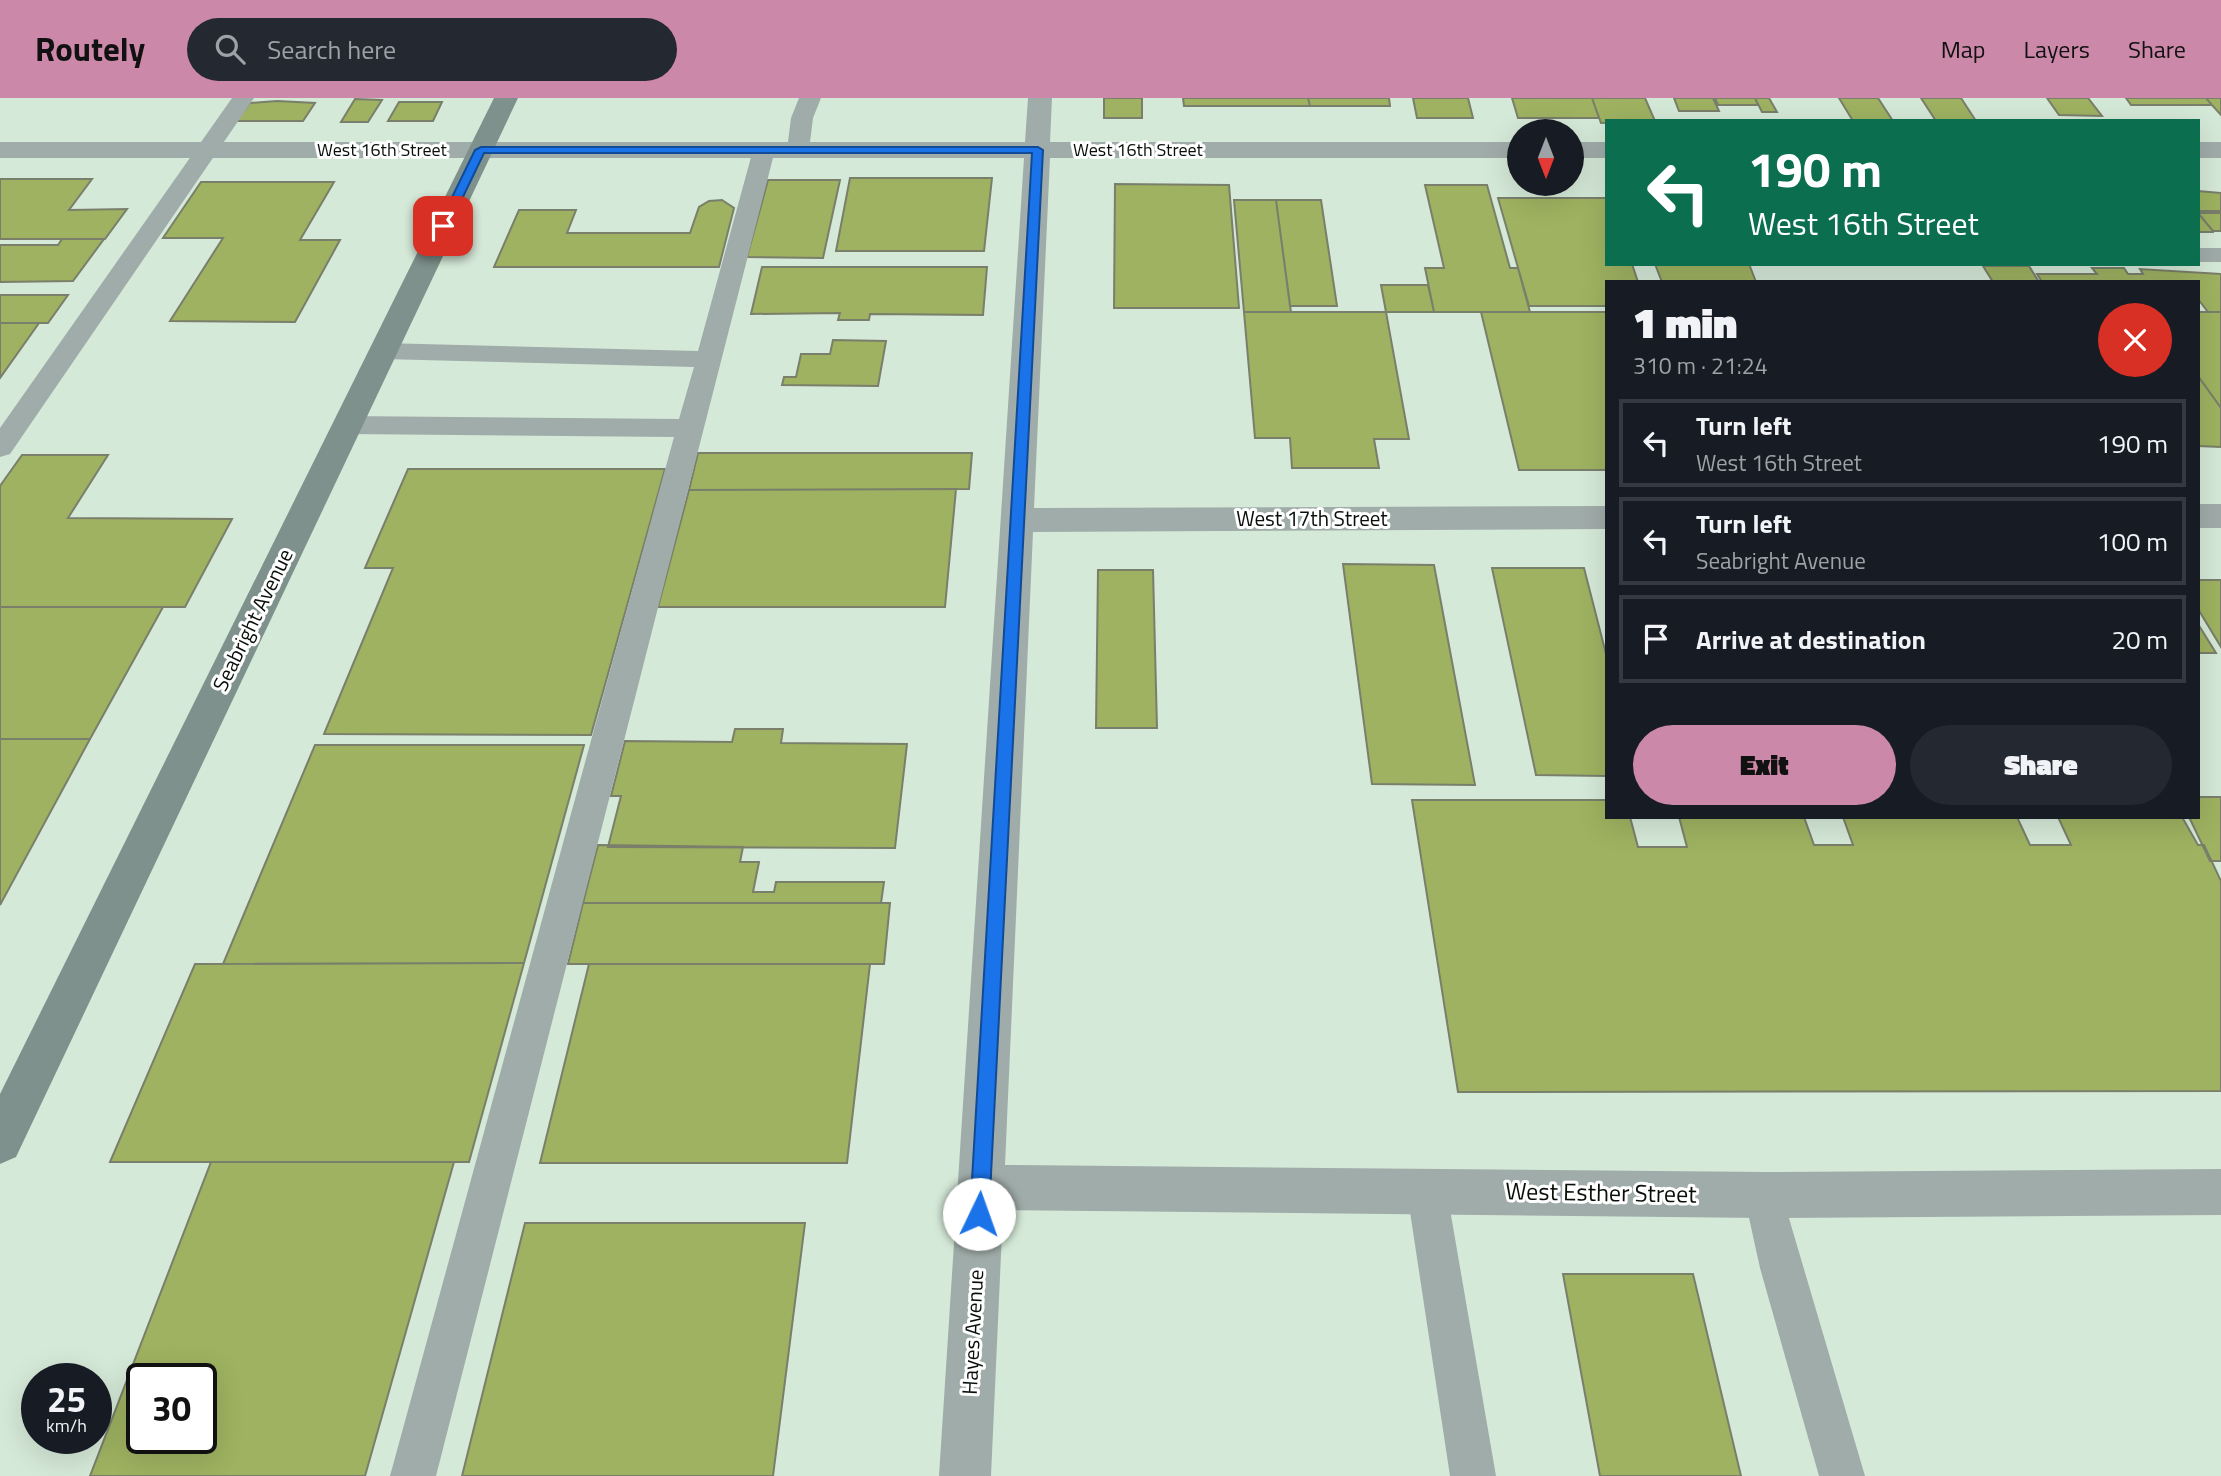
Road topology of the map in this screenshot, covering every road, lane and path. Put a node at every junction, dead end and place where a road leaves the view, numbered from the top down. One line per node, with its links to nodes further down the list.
1 (243, 98): 6 (lane)
2 (506, 98): 7 (street, Seabright Avenue)
3 (810, 98): 9 (lane)
4 (1040, 98): 10 (street, Hayes Avenue)
5 (0, 150): 6 (street, West 16th Street)
6 (207, 150): 7 (street, West 16th Street); 22 (lane)
7 (481, 150): 8 (street, West 16th Street); 18 (street, Seabright Avenue)
8 (764, 150): 9 (street, West 16th Street); 19 (lane)
9 (798, 150): 10 (street, West 16th Street)
10 (1038, 150): 11 (street, West 16th Street); 26 (street, Hayes Avenue)
11 (1507, 150)
12 (1584, 150): 13 (street)
13 (1605, 150)
14 (2200, 150): 15 (street)
15 (2221, 150)
16 (2200, 255): 17 (lane)
17 (2221, 255)
18 (382, 351): 19 (lane); 20 (street, Seabright Avenue)
19 (709, 359): 21 (lane)
20 (347, 425): 21 (lane); 27 (street, Seabright Avenue)
21 (690, 428): 32 (lane)
22 (0, 448)
23 (2200, 516): 24 (street)
24 (2221, 516)
25 (1605, 518): 26 (street, West 17th Street)
26 (1018, 520): 28 (street, Hayes Avenue)
27 (0, 1142)
28 (981, 1187): 29 (street, West Esther Street); 33 (street, Hayes Avenue)
29 (1427, 1192): 31 (street, West Esther Street); 34 (lane)
30 (2221, 1192): 31 (street, West Esther Street)
31 (1764, 1195): 35 (lane)
32 (413, 1476)
33 (965, 1476)
34 (1474, 1476)
35 (1842, 1476)

